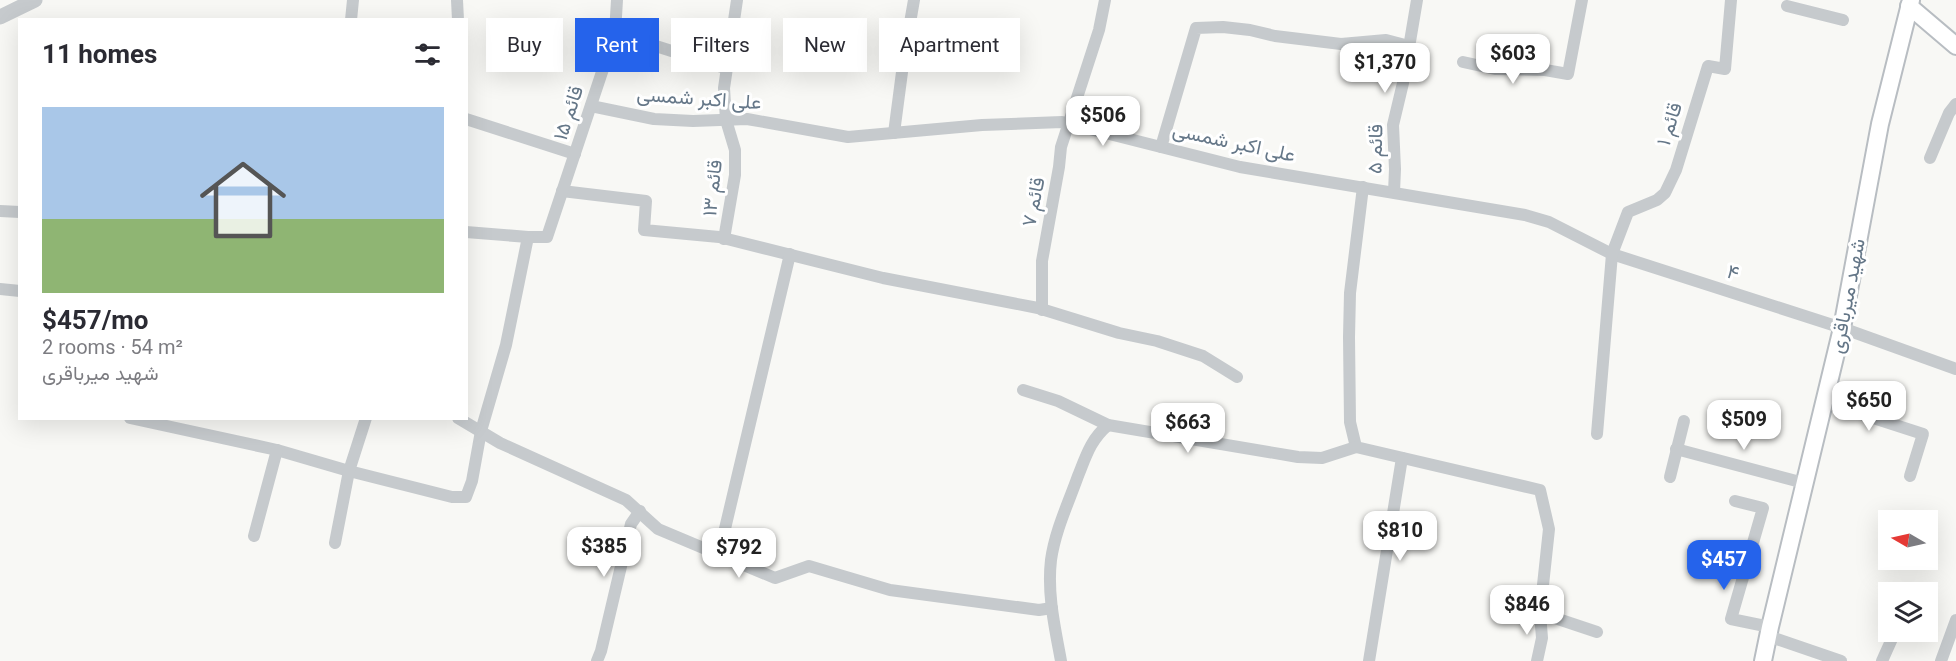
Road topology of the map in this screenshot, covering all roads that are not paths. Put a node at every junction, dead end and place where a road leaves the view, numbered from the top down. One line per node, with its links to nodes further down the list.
1 (353, 0): 16 (street)
2 (457, 0): 17 (street)
3 (617, 0): 18 (street, قائم ۱۵)
4 (737, 0): 19 (street, قائم ۱۳)
5 (914, 0): 31 (street)
6 (1105, 0): 30 (street, قائم ۷)
7 (1417, 0): 21 (street, قائم ۵)
8 (1582, 0): 23 (street)
9 (1731, 0): 44 (street, قائم ۱)
10 (1823, 0): 14 (street)
11 (28, 1): 15 (street)
12 (1906, 2): 22 (main road); 48 (main road, شهید میرباقری)
13 (1787, 6): 14 (street)
14 (1820, 13): 20 (street)
15 (0, 17)
16 (351, 18)
17 (458, 18)
18 (616, 18)
19 (735, 18)
20 (1843, 20)
21 (1409, 46): 32 (street); 37 (street, قائم ۵)
22 (1956, 46)
23 (1463, 62)
24 (602, 72): 27 (street, قائم ۱۵)
25 (725, 72): 29 (street, قائم ۱۳)
26 (1956, 104): 34 (street)
27 (591, 106): 29 (street, علی اکبر شمسی); 33 (street, قائم ۱۵)
28 (468, 119): 33 (street)
29 (726, 120): 31 (street, علی اکبر شمسی); 42 (street, قائم ۱۳)
30 (1067, 123): 31 (street, علی اکبر شمسی); 32 (street, علی اکبر شمسی); 47 (street, قائم ۷)
31 (894, 134)
32 (1161, 147): 35 (street, علی اکبر شمسی)
33 (575, 154): 36 (street, قائم ۱۵)
34 (1930, 158)
35 (1363, 187): 37 (street, علی اکبر شمسی); 60 (street)
36 (562, 191): 41 (street, قائم ۱۵); 42 (street)
37 (1394, 192): 44 (street, علی اکبر شمسی)
38 (0, 211): 39 (street)
39 (18, 212)
40 (468, 232): 41 (street)
41 (528, 237): 58 (street)
42 (724, 239): 43 (street)
43 (790, 254): 47 (street); 72 (street)
44 (1612, 254): 48 (street, ۴); 59 (street)
45 (0, 290): 46 (street)
46 (18, 291)
47 (1042, 310): 50 (street)
48 (1842, 328): 49 (street, ۴); 52 (main road, شهید میرباقری)
49 (1956, 369)
50 (1237, 377)
51 (1023, 390): 57 (street)
52 (1824, 402): 65 (street); 67 (main road, شهید میرباقری)
53 (139, 420): 62 (street)
54 (365, 420): 64 (street)
55 (462, 420): 58 (street)
56 (1684, 421): 61 (street)
57 (1108, 425): 60 (street); 73 (street)
58 (481, 431): 64 (street); 69 (street)
59 (1597, 434)
60 (1356, 447): 63 (street)
61 (1676, 449): 66 (street); 67 (street)
62 (277, 450): 64 (street); 70 (street)
63 (1402, 458): 74 (street); 81 (street)
64 (349, 471): 71 (street)
65 (1910, 476)
66 (1670, 477)
67 (1804, 483): 76 (main road, شهید میرباقری)
68 (1735, 501): 76 (street)
69 (640, 511): 72 (street); 79 (street)
70 (254, 536)
71 (335, 543)
72 (719, 554): 73 (street)
73 (1052, 608): 80 (street)
74 (1540, 613): 77 (street); 82 (street)
75 (1956, 620): 86 (street)
76 (1769, 631): 83 (main road, شهید میرباقری); 84 (street)
77 (1597, 632)
78 (1891, 642): 85 (street)
79 (597, 661)
80 (1061, 661)
81 (1369, 661)
82 (1537, 661)
83 (1763, 661)
84 (1841, 661)
85 (1882, 661)
86 (1941, 661)

